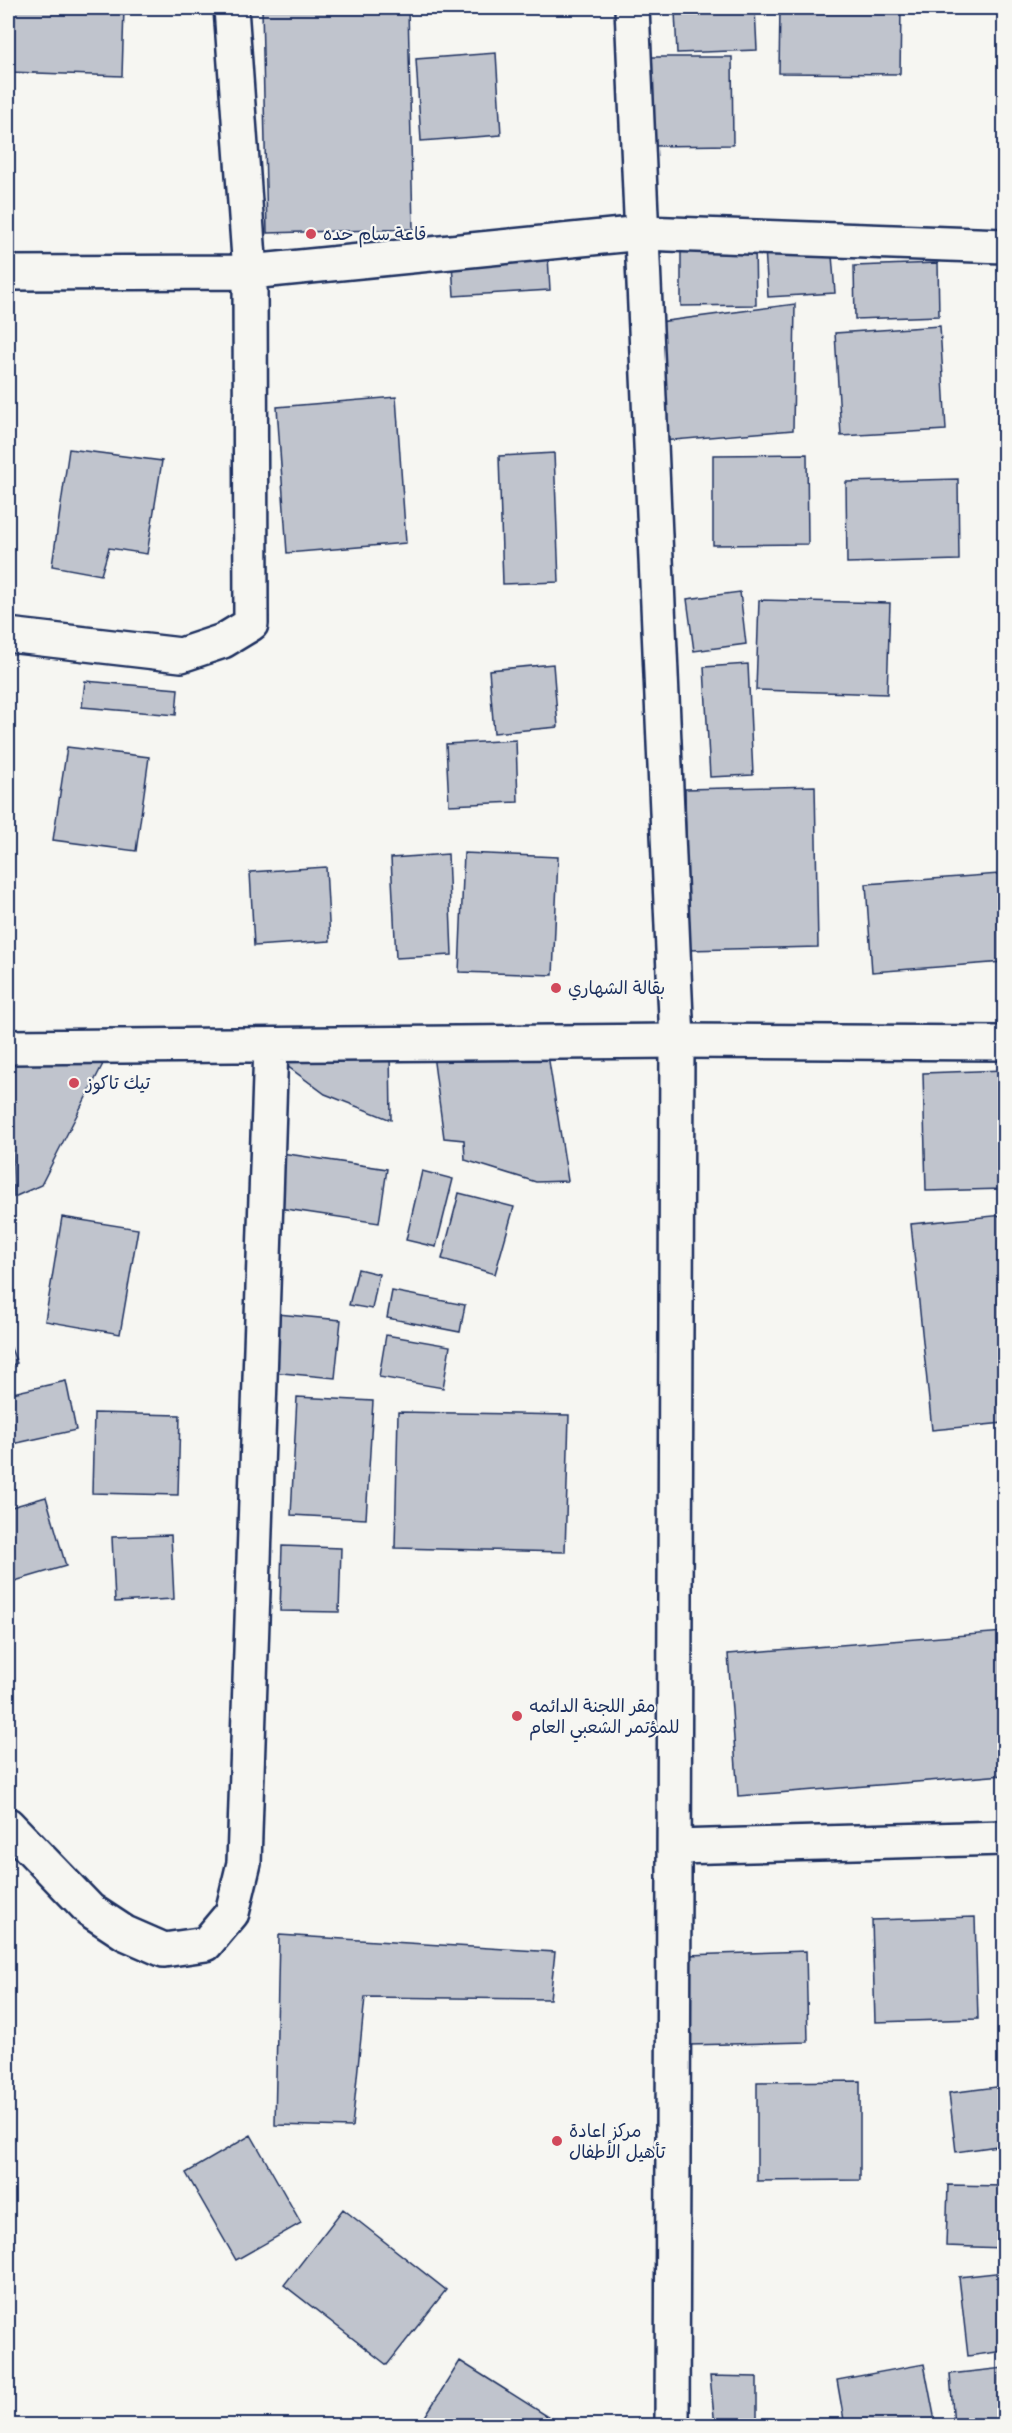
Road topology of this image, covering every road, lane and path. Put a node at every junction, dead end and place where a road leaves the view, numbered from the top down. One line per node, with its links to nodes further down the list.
1 (231, 8): 5 (street)
2 (632, 8): 3 (street)
3 (642, 234): 4 (street); 5 (street); 8 (street)
4 (1005, 246)
5 (250, 272): 6 (street); 7 (street)
6 (8, 273)
7 (8, 634)
8 (678, 1041): 9 (street); 10 (street); 14 (street)
9 (1005, 1043)
10 (271, 1046): 11 (street); 12 (street)
11 (8, 1047)
12 (8, 1825)
13 (1005, 1838): 14 (street)
14 (675, 1847): 15 (street)
15 (672, 2426)

